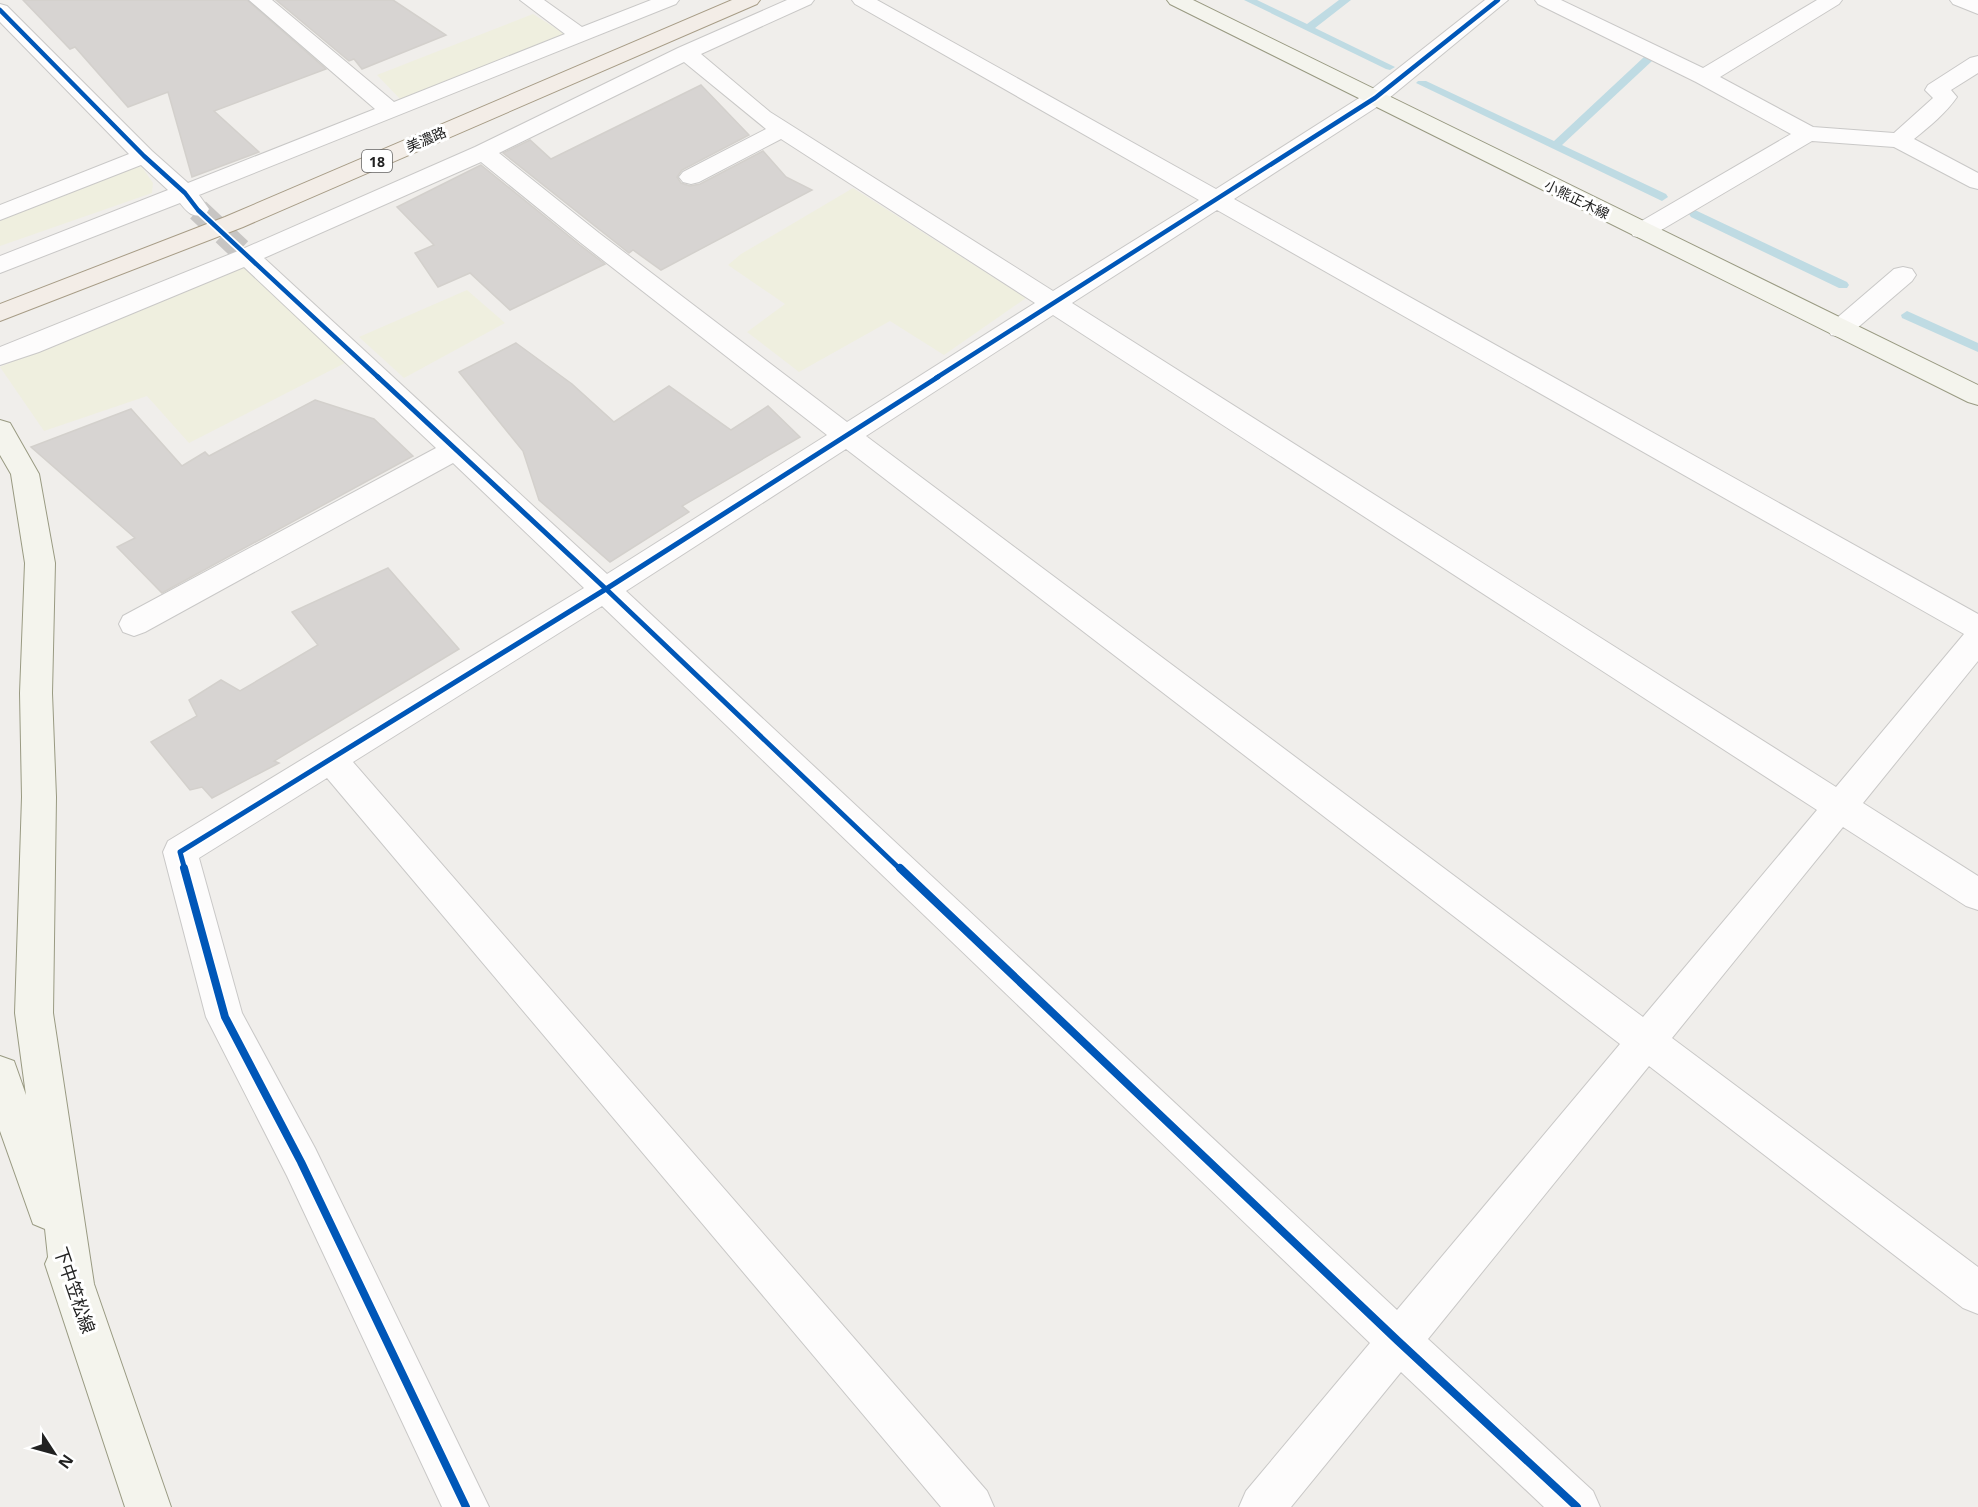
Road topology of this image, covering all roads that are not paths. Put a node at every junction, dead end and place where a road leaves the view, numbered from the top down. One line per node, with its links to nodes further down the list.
1 (259, 0): 19 (street)
2 (530, 0): 14 (street)
3 (669, 0): 14 (street)
4 (750, 0): 35 (main road, 美濃路 / 18)
5 (804, 0): 15 (street)
6 (862, 0): 27 (street)
7 (1177, 0): 18 (main road, 小熊正木線)
8 (1498, 0): 18 (street)
9 (1545, 0): 17 (street)
10 (1832, 0): 17 (street)
11 (1960, 0): 12 (street)
12 (1978, 8)
13 (0, 10): 24 (street)
14 (581, 36): 19 (street)
15 (686, 52): 20 (street); 23 (street)
16 (1978, 63): 22 (street)
17 (1704, 77): 21 (street)
18 (1375, 98): 27 (street); 30 (main road, 小熊正木線)
19 (391, 111): 28 (street)
20 (782, 130): 25 (street); 34 (street)
21 (1808, 134): 22 (street); 30 (street)
22 (1899, 140): 26 (street)
23 (483, 152): 31 (street); 40 (street)
24 (144, 156): 28 (street); 29 (street)
25 (691, 177)
26 (1978, 182)
27 (1215, 200): 34 (street); 44 (street)
28 (191, 202): 32 (street)
29 (0, 213)
30 (1642, 231): 36 (main road, 小熊正木線)
31 (247, 256): 37 (street); 41 (street)
32 (0, 265)
33 (1903, 275): 36 (street)
34 (1052, 304): 40 (street); 47 (street)
35 (0, 313)
36 (1840, 329): 38 (main road, 小熊正木線)
37 (0, 356)
38 (1978, 396)
39 (0, 430): 51 (main road)
40 (846, 435): 42 (street); 49 (street)
41 (456, 449): 42 (street); 43 (street)
42 (606, 588): 46 (street); 53 (street)
43 (134, 624)
44 (1978, 628)
45 (1978, 639): 47 (street)
46 (330, 759): 55 (street); 56 (street)
47 (1840, 807): 48 (street); 49 (street)
48 (1978, 895)
49 (1646, 1041): 52 (street); 53 (street)
50 (0, 1074): 51 (main road, 下中笠松線)
51 (73, 1284): 54 (main road, 下中笠松線)
52 (1978, 1293)
53 (1398, 1341): 57 (street); 58 (street)
54 (148, 1507)
55 (466, 1507)
56 (971, 1507)
57 (1262, 1507)
58 (1577, 1507)

